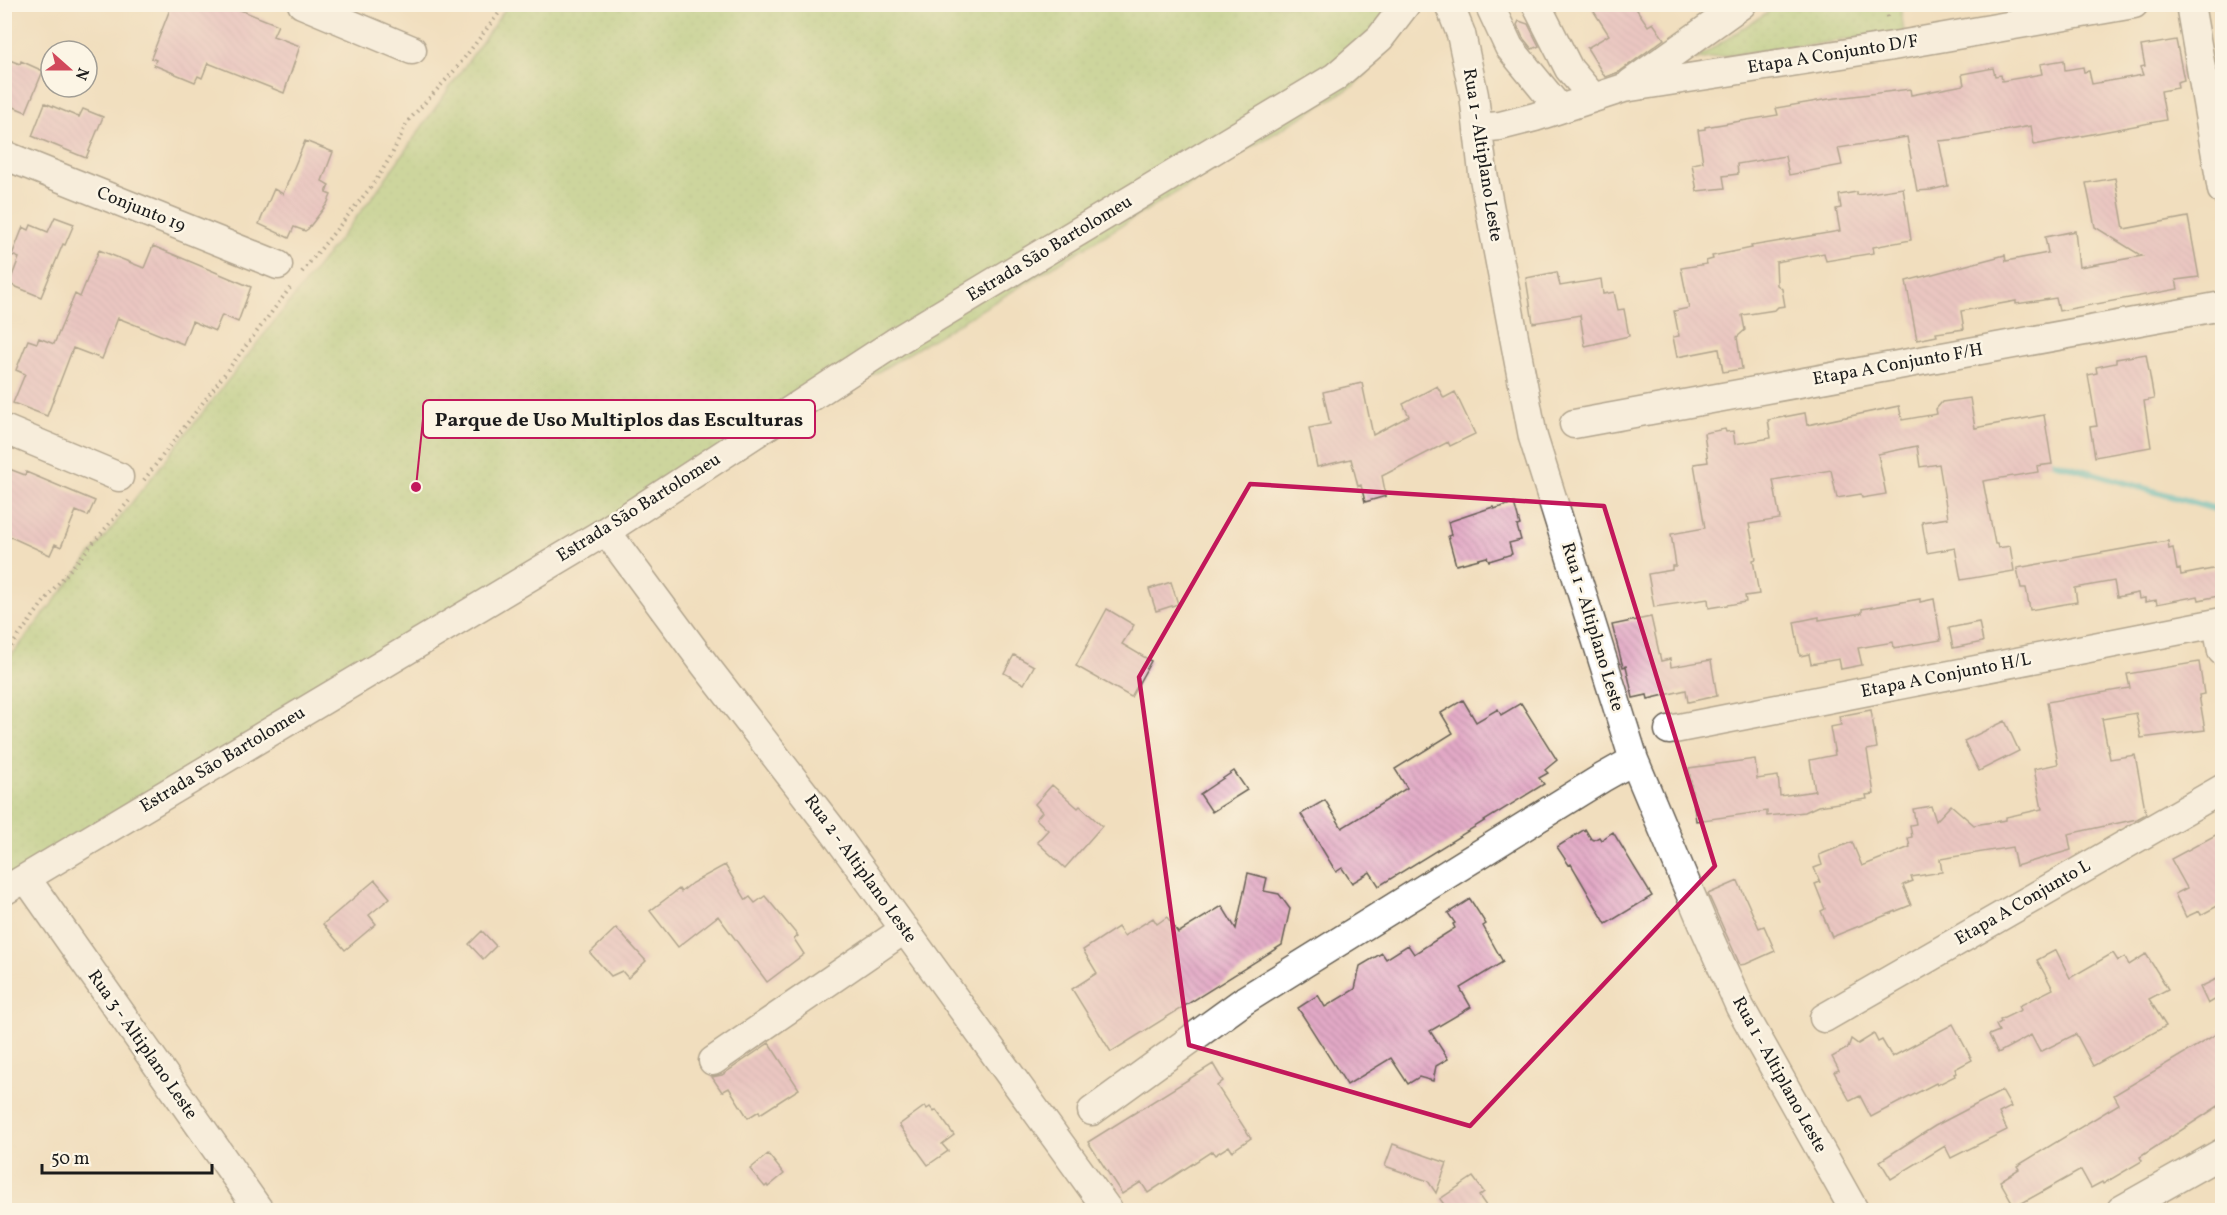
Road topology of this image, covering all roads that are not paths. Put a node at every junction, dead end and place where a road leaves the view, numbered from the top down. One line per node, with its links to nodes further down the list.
1 (302, 4): 9 (street)
2 (1406, 4): 21 (street, Estrada São Bartolomeu)
3 (1449, 4): 13 (street, Rua 1 - Altiplano Leste)
4 (1489, 4): 12 (street)
5 (1536, 4): 11 (street)
6 (1742, 4): 10 (street)
7 (2134, 4): 10 (street, Etapa A Conjunto D/F)
8 (2190, 4): 15 (street)
9 (412, 50)
10 (1624, 88): 11 (street, Etapa A Conjunto D/F)
11 (1593, 97): 12 (street, Etapa A Conjunto D/F)
12 (1547, 113): 13 (street, Etapa A Conjunto D/F)
13 (1479, 128): 25 (street, Rua 1 - Altiplano Leste)
14 (4, 155): 16 (street, Conjunto 19)
15 (2223, 190)
16 (278, 265)
17 (2223, 306): 18 (street, Etapa A Conjunto F/H)
18 (1574, 424)
19 (4, 429): 20 (street)
20 (130, 488)
21 (606, 531): 27 (street, Estrada São Bartolomeu); 28 (street, Rua 2 - Altiplano Leste)
22 (2220, 623): 23 (street); 24 (street, Etapa A Conjunto H/L)
23 (2223, 651)
24 (1669, 730)
25 (1634, 760): 31 (street); 35 (street, Rua 1 - Altiplano Leste)
26 (2223, 789): 29 (street, Etapa A Conjunto L)
27 (15, 884): 33 (street, Rua 3 - Altiplano Leste)
28 (905, 929): 30 (street); 34 (street, Rua 2 - Altiplano Leste)
29 (1824, 1018)
30 (713, 1061)
31 (1092, 1111)
32 (2223, 1153): 36 (street)
33 (259, 1210)
34 (1108, 1210)
35 (1854, 1210)
36 (2121, 1210)

